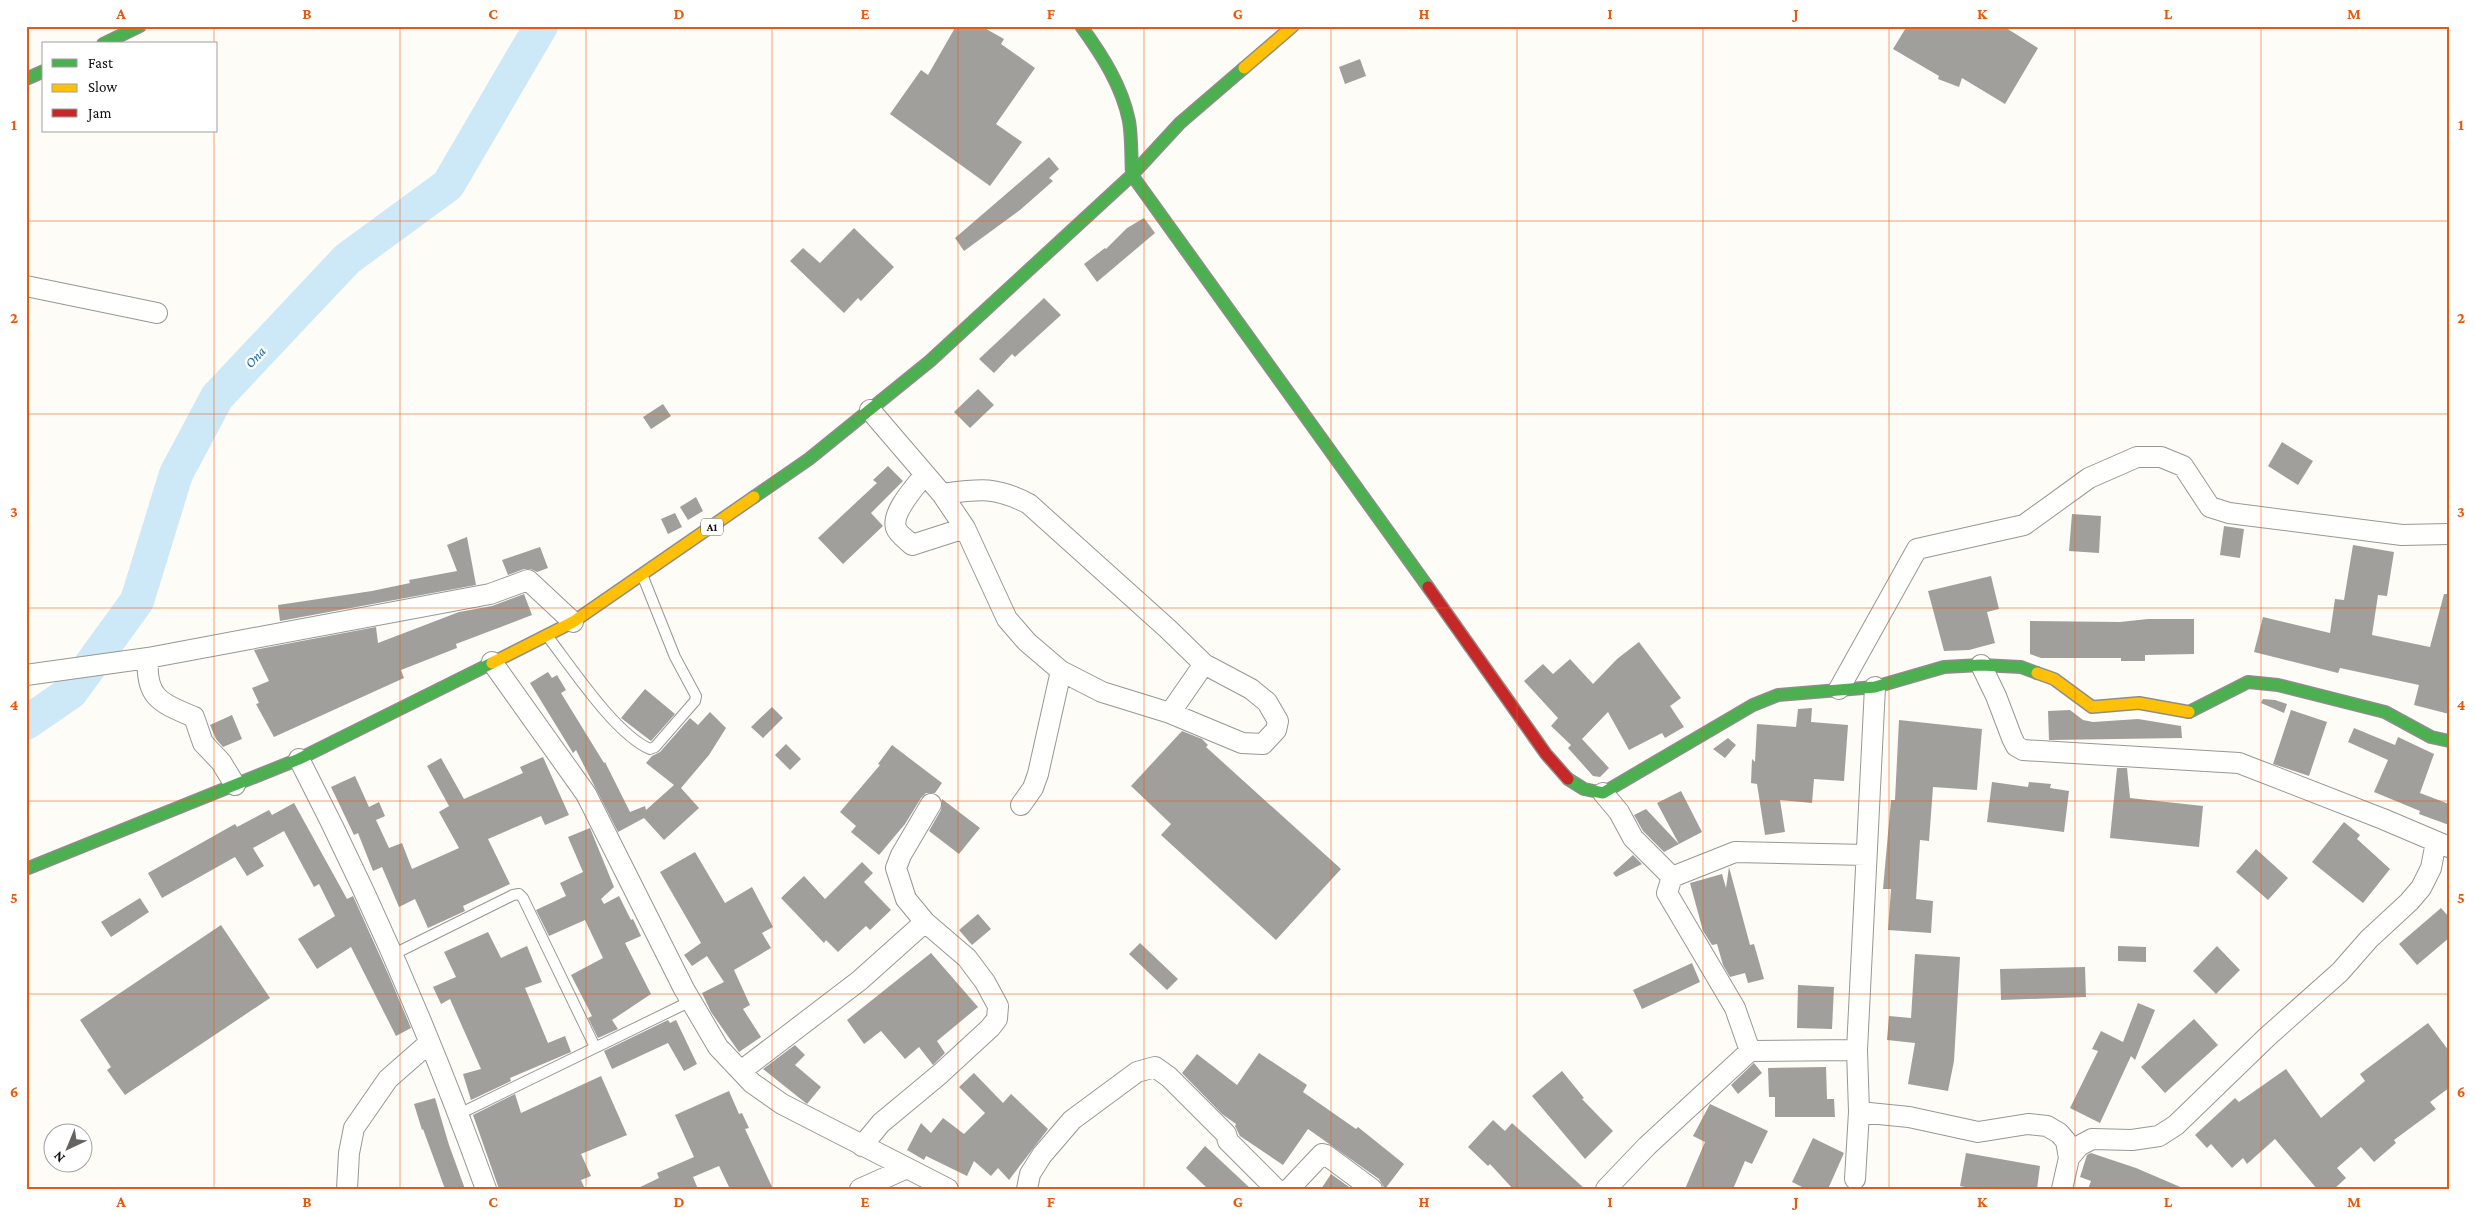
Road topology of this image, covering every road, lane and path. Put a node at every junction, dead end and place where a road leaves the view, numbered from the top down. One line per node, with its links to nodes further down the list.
1 (140, 26): 4 (main road)
2 (1081, 26): 7 (main road)
3 (1293, 26): 7 (main road, A1)
4 (107, 42)
5 (42, 72): 6 (main road)
6 (26, 79)
7 (1132, 175): 10 (main road, A1); 30 (main road)
8 (26, 286): 9 (street)
9 (157, 313)
10 (870, 410): 11 (street); 15 (main road, A1)
11 (926, 474): 12 (street); 13 (street)
12 (942, 494): 13 (street); 20 (street)
13 (966, 528): 23 (street)
14 (2449, 534): 25 (street)
15 (642, 574): 16 (main road, A1); 17 (lane)
16 (573, 622): 17 (main road, A1); 18 (street)
17 (545, 635): 19 (main road, A1)
18 (148, 658): 22 (street); 29 (street)
19 (492, 662): 28 (main road, A1); 39 (street)
20 (1204, 664): 26 (street); 26 (street)
21 (1981, 665): 24 (main road); 27 (main road); 33 (street)
22 (29, 670)
23 (1061, 671): 26 (street); 32 (street)
24 (1875, 687): 25 (main road); 34 (street)
25 (1839, 689): 30 (main road)
26 (1170, 713)
27 (2449, 741)
28 (299, 759): 29 (main road, A1); 38 (street)
29 (235, 785): 35 (main road, A1)
30 (1603, 793): 36 (street)
31 (931, 804): 37 (street)
32 (1021, 806)
33 (2442, 844): 48 (street)
34 (1866, 855): 36 (street); 42 (street)
35 (26, 869)
36 (1672, 877): 43 (street)
37 (925, 922): 44 (street); 47 (street)
38 (392, 955): 40 (street); 41 (lane)
39 (691, 1001): 41 (lane); 44 (street)
40 (429, 1043): 46 (street); 51 (street)
41 (595, 1047): 46 (lane)
42 (1857, 1050): 43 (street); 45 (street)
43 (1750, 1051): 59 (street)
44 (741, 1071): 47 (street)
45 (1859, 1112): 48 (street); 50 (street)
46 (457, 1114): 52 (street)
47 (862, 1146): 49 (street)
48 (2069, 1158): 60 (street)
49 (907, 1168): 53 (street); 54 (street)
50 (1855, 1179)
51 (347, 1189)
52 (486, 1189)
53 (860, 1189)
54 (948, 1189)
55 (1027, 1189): 56 (street)
56 (1276, 1189)
57 (1288, 1189): 58 (street)
58 (1372, 1189)
59 (1606, 1189)
60 (2062, 1189)

